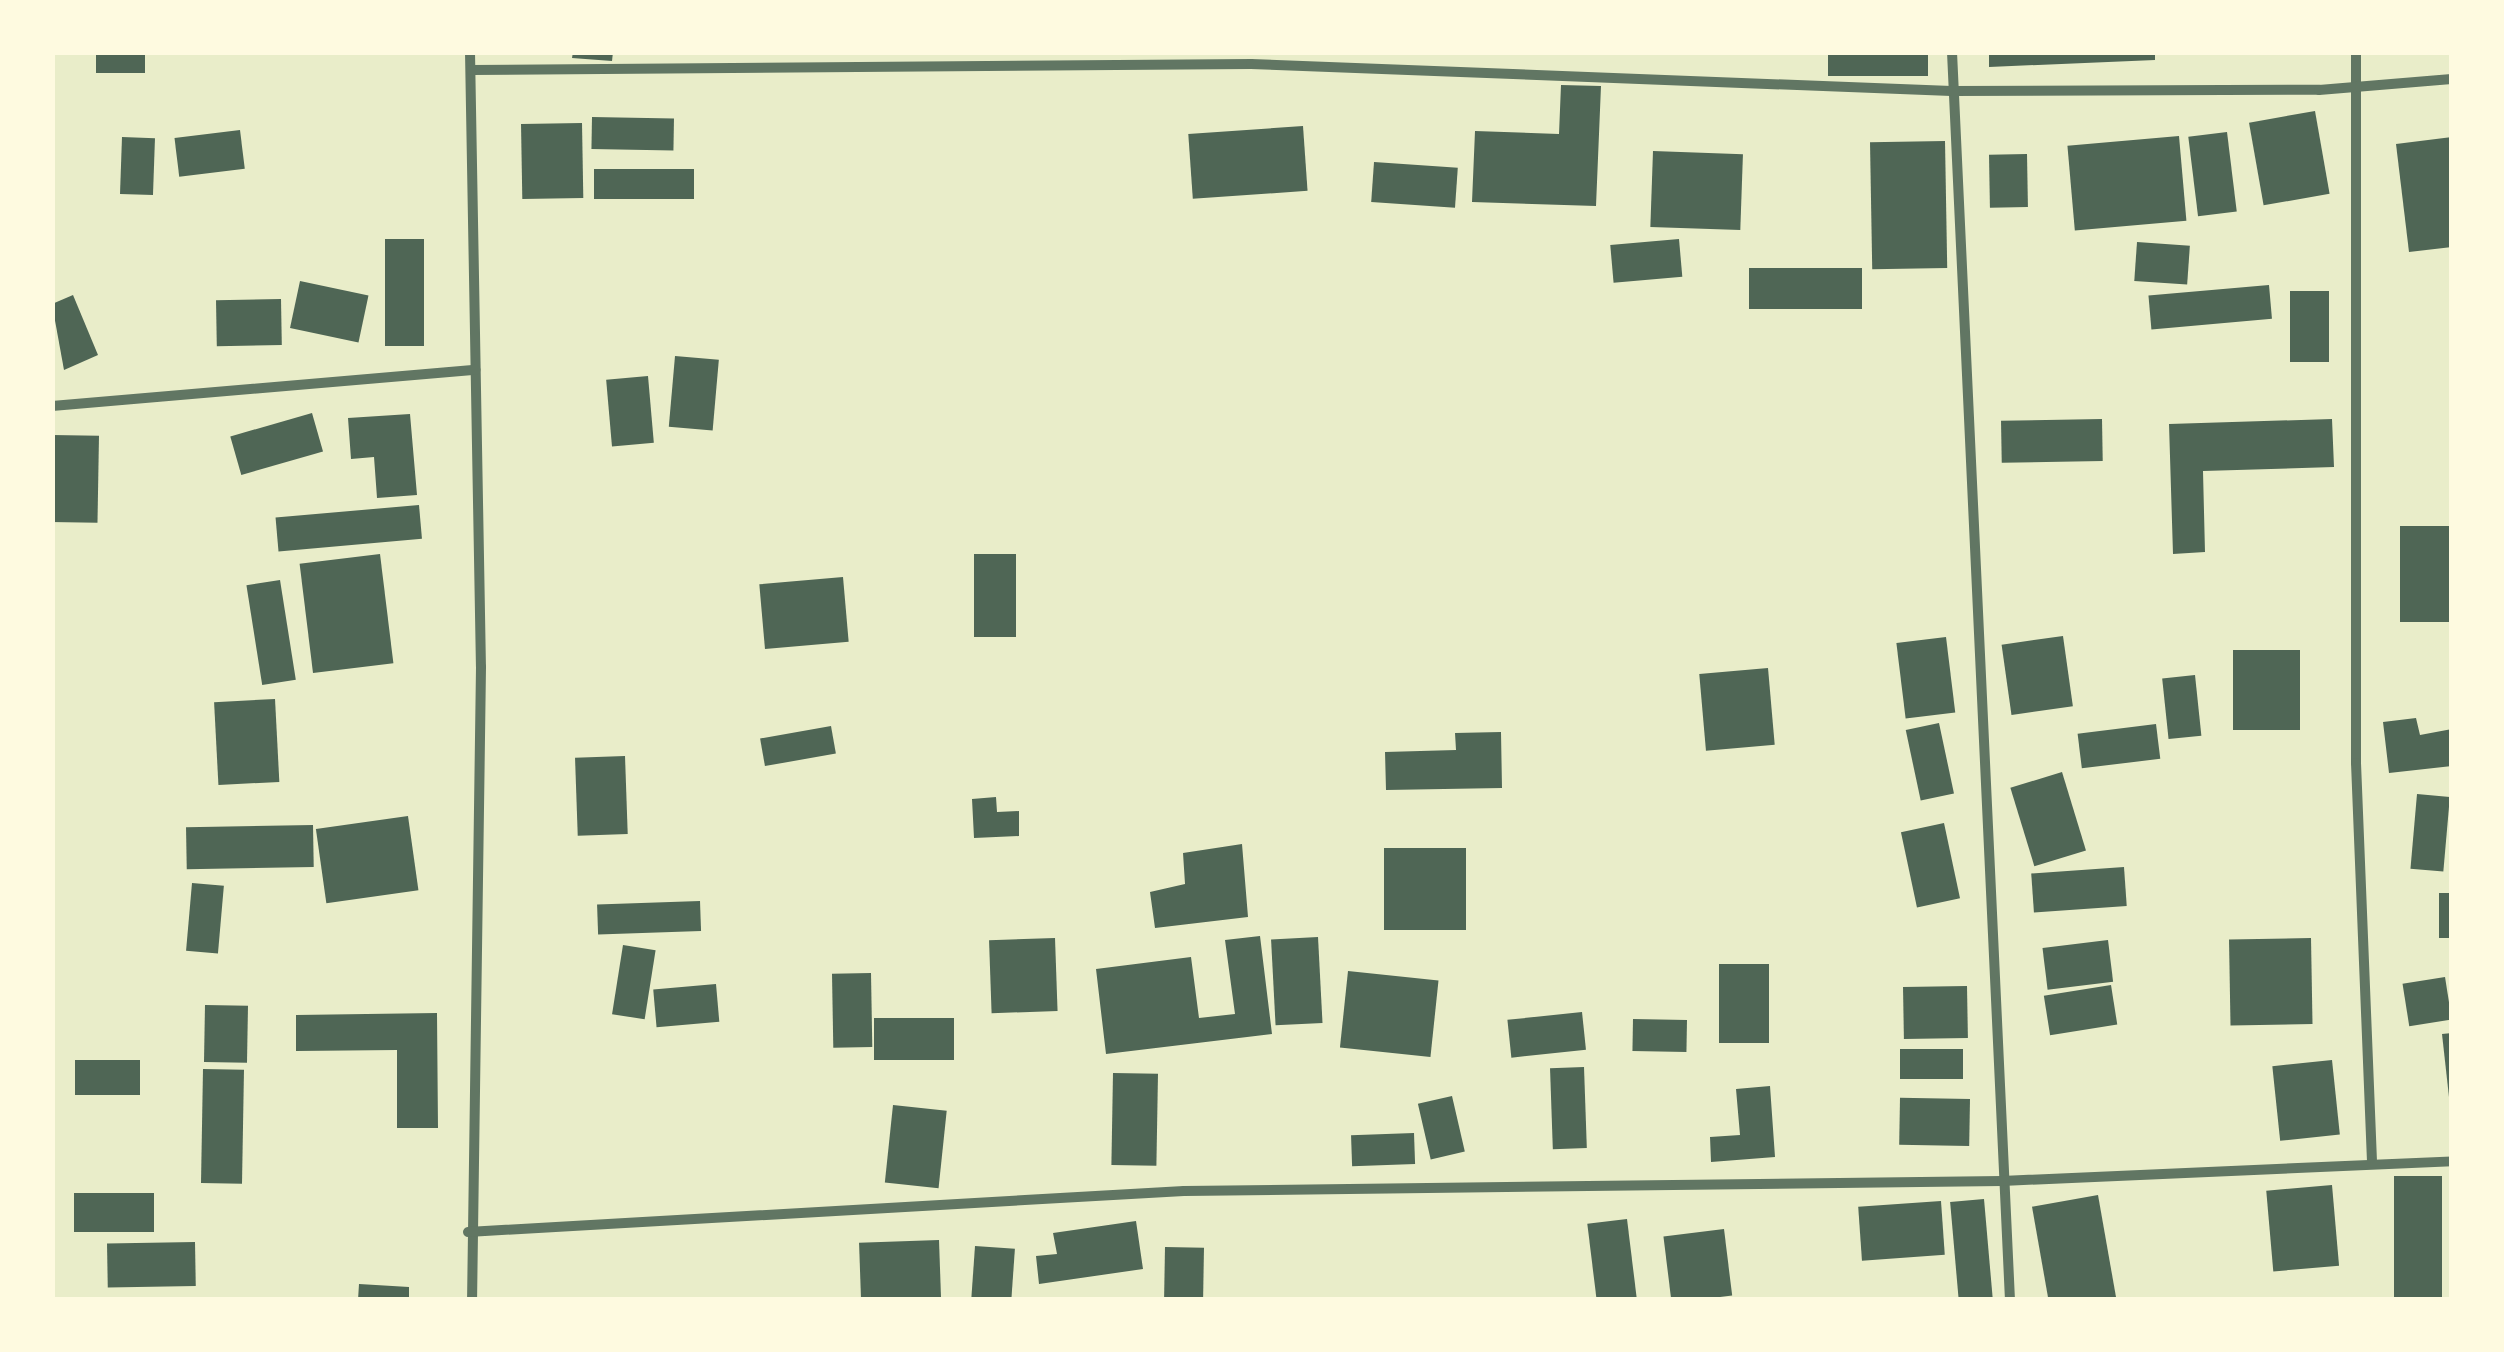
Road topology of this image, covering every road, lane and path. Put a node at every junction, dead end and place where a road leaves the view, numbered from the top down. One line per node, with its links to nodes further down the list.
1 (470, 52): 4 (street)
2 (1952, 52): 7 (street)
3 (2356, 52): 6 (street)
4 (471, 70): 7 (street); 8 (street)
5 (2452, 79): 6 (street)
6 (2356, 88): 7 (street); 10 (street)
7 (1951, 92): 12 (street)
8 (476, 370): 9 (street); 13 (street)
9 (52, 406)
10 (2372, 1160): 11 (street); 12 (street)
11 (2452, 1161)
12 (2002, 1180): 13 (street); 15 (street)
13 (468, 1232): 14 (street)
14 (472, 1300)
15 (2010, 1300)

